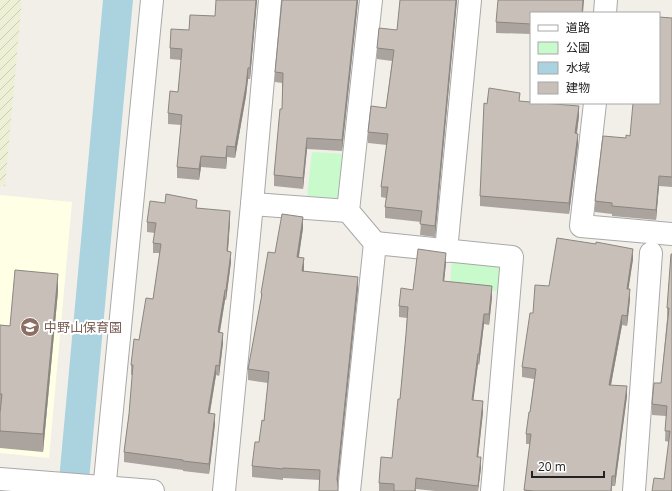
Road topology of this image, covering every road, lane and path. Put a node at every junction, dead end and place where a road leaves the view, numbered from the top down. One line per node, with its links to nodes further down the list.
1 (152, 0): 15 (street)
2 (270, 0): 8 (street)
3 (370, 0): 9 (street)
4 (470, 0): 12 (street)
5 (606, 0): 6 (street)
6 (605, 12)
7 (595, 104): 10 (street)
8 (252, 204): 9 (street); 17 (street)
9 (348, 211): 11 (street)
10 (672, 234)
11 (375, 243): 12 (street); 18 (street)
12 (446, 251): 19 (street)
13 (651, 253): 20 (street)
14 (0, 479): 15 (street)
15 (101, 488): 16 (street)
16 (153, 491)
17 (224, 491)
18 (349, 491)
19 (492, 491)
20 (634, 491)

